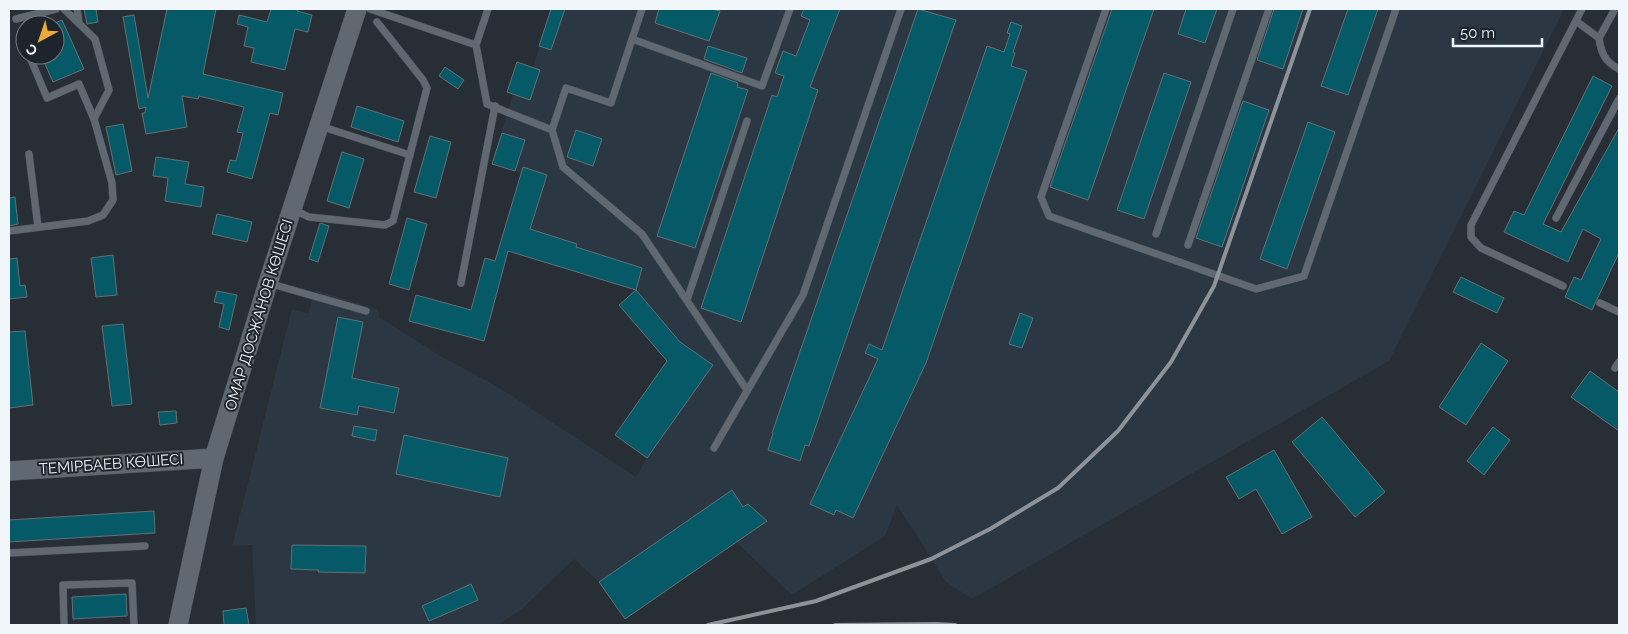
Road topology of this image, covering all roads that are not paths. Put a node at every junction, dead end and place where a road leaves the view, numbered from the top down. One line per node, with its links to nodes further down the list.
1 (56, 9): 16 (lane)
2 (64, 9): 19 (lane)
3 (77, 9): 19 (lane)
4 (357, 9): 29 (street, ОМАР ДОСЖАНОВ КӨШЕСІ)
5 (370, 9): 22 (lane)
6 (488, 9): 22 (lane)
7 (642, 9): 21 (lane)
8 (790, 9): 21 (lane)
9 (901, 9): 46 (lane)
10 (1106, 9): 13 (lane)
11 (1233, 9): 37 (lane)
12 (1269, 9): 38 (lane)
13 (1396, 9)
14 (1582, 9): 17 (lane)
15 (1615, 9): 20 (lane)
16 (29, 15)
17 (1576, 21): 20 (lane); 41 (lane)
18 (377, 22): 32 (lane)
19 (80, 24): 27 (lane)
20 (1599, 38): 24 (lane)
21 (632, 39): 30 (lane)
22 (476, 45): 26 (lane)
23 (33, 65): 27 (lane)
24 (1619, 69)
25 (1619, 99): 34 (lane)
26 (495, 106): 30 (lane); 40 (lane)
27 (94, 119): 35 (lane)
28 (748, 121): 42 (lane)
29 (319, 125): 32 (lane); 33 (street, ОМАР ДОСЖАНОВ КӨШЕСІ)
30 (552, 130): 42 (lane)
31 (29, 154): 35 (lane)
32 (410, 155): 33 (lane)
33 (292, 208): 39 (street, ОМАР ДОСЖАНОВ КӨШЕСІ)
34 (1556, 218)
35 (38, 227): 36 (lane)
36 (9, 231)
37 (1156, 234)
38 (1188, 245)
39 (268, 283): 44 (lane); 48 (street, ОМАР ДОСЖАНОВ КӨШЕСІ)
40 (461, 283)
41 (1563, 286)
42 (687, 300): 46 (lane)
43 (1600, 303): 45 (lane)
44 (366, 312)
45 (1619, 312)
46 (747, 390): 47 (lane)
47 (714, 448)
48 (214, 458): 49 (street, ТЕМІРБАЕВ КӨШЕСІ); 54 (street, ОМАР ДОСЖАНОВ КӨШЕСІ)
49 (9, 471)
50 (146, 546): 51 (lane)
51 (9, 552)
52 (64, 625): 53 (lane)
53 (134, 625)
54 (178, 625)

